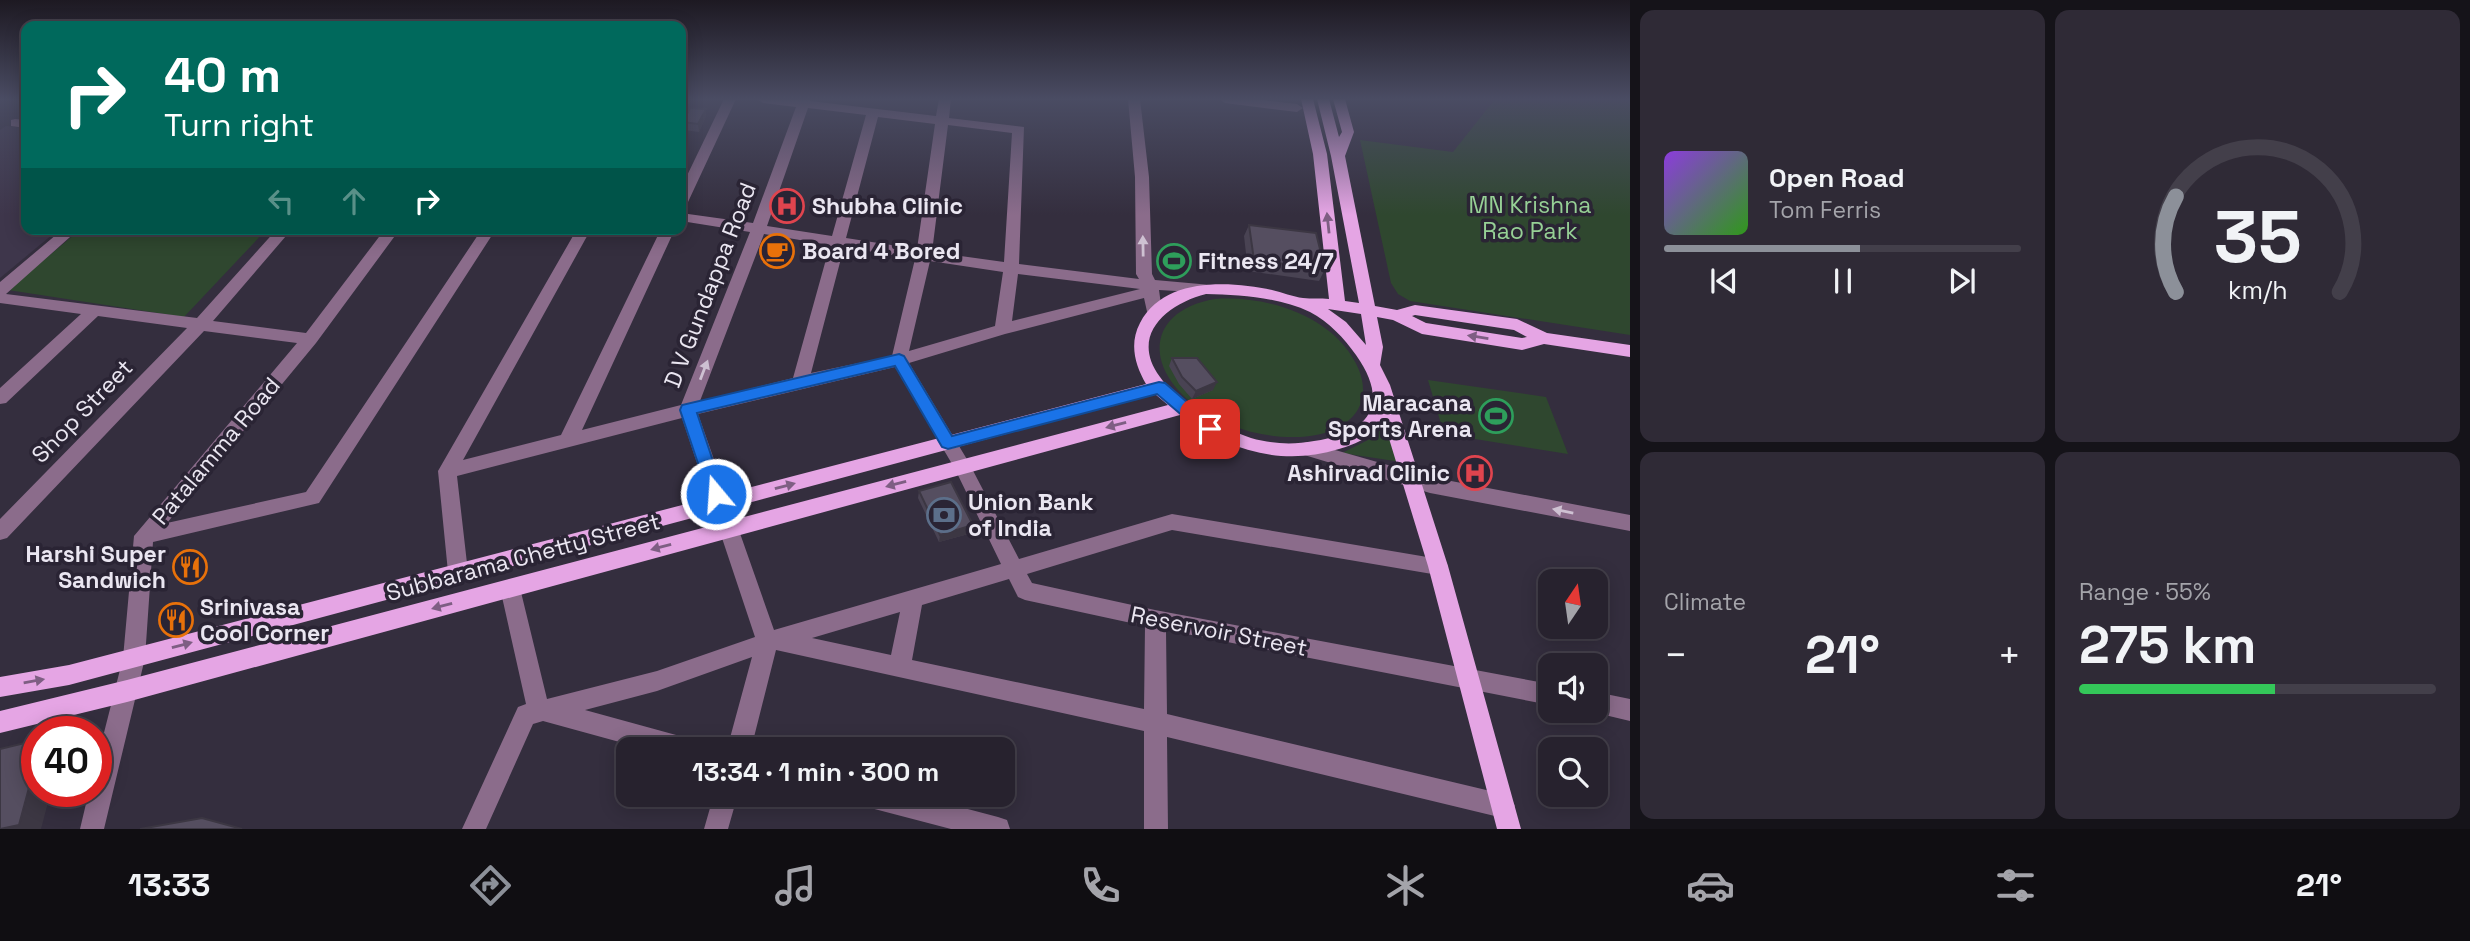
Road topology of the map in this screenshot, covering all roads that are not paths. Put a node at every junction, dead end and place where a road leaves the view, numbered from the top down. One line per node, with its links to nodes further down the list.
1 (712, 138): 11 (street)
2 (791, 138): 13 (street, D V Gundappa Road)
3 (866, 138): 20 (street)
4 (941, 138): 21 (street)
5 (1019, 138): 22 (street)
6 (1137, 138): 23 (street, one-way to 6)
7 (1308, 138): 28 (main road, one-way to 7)
8 (1333, 138): 10 (main road)
9 (1346, 138): 10 (main road)
10 (1338, 156): 30 (main road)
11 (686, 191)
12 (686, 217): 13 (street)
13 (759, 228): 20 (street); 43 (street, D V Gundappa Road, one-way to 13)
14 (65, 235): 25 (street)
15 (280, 235): 32 (street, Shop Street)
16 (388, 235): 34 (street, Patalamma Road)
17 (485, 235): 54 (street)
18 (581, 235): 48 (street)
19 (665, 235): 44 (street)
20 (840, 239): 21 (street); 38 (street)
21 (924, 253): 22 (street); 36 (street)
22 (1011, 268): 23 (street); 33 (street)
23 (1151, 288): 24 (street); 31 (street); 33 (street)
24 (1206, 289): 27 (main road); 31 (main road)
25 (0, 290)
26 (0, 299): 29 (street)
27 (1280, 299): 28 (main road); 37 (main road)
28 (1338, 306): 30 (main road)
29 (94, 311): 32 (street); 41 (street)
30 (1368, 311): 35 (main road); 37 (main road)
31 (1154, 312): 39 (main road)
32 (200, 325): 34 (street); 53 (street, Shop Street)
33 (1003, 329): 36 (street)
34 (310, 339): 54 (street, Patalamma Road)
35 (1630, 351)
36 (899, 360): 38 (street); 45 (street, Reservoir Street)
37 (1371, 366): 40 (main road)
38 (800, 382): 43 (street)
39 (1159, 387): 42 (main road); 45 (main road, Subbarama Chetty Street)
40 (1383, 390): 46 (main road); 49 (main road)
41 (0, 398)
42 (1182, 408): 46 (main road); 47 (main road, Subbarama Chetty Street, one-way to 47)
43 (688, 410): 44 (street); 50 (street, D V Gundappa Road)
44 (568, 440): 48 (street)
45 (948, 443): 47 (street, Reservoir Street); 50 (main road, Subbarama Chetty Street, one-way to 45)
46 (1307, 449): 49 (street)
47 (962, 467): 52 (main road, Subbarama Chetty Street, one-way to 52); 56 (street, Reservoir Street)
48 (447, 471): 57 (street)
49 (1412, 479): 51 (street, one-way to 49); 55 (main road)
50 (719, 503): 52 (street, D V Gundappa Road); 57 (main road, Subbarama Chetty Street)
51 (1630, 523)
52 (727, 530): 58 (main road, Subbarama Chetty Street, one-way to 58); 61 (street, D V Gundappa Road)
53 (0, 532)
54 (144, 536): 62 (street, Patalamma Road)
55 (1438, 566): 56 (street); 64 (main road)
56 (1013, 569): 59 (street); 60 (street, Reservoir Street)
57 (458, 572): 62 (main road, Subbarama Chetty Street, one-way to 57)
58 (510, 588): 66 (main road, Subbarama Chetty Street, one-way to 66); 69 (street)
59 (913, 598): 61 (street); 63 (street)
60 (1155, 619): 64 (street, Reservoir Street); 72 (street)
61 (771, 641): 63 (street); 69 (street); 74 (street)
62 (134, 657): 65 (main road, Subbarama Chetty Street, one-way to 62); 66 (street, Patalamma Road)
63 (900, 667): 72 (street)
64 (1469, 678): 67 (street, Reservoir Street); 77 (main road)
65 (0, 687)
66 (128, 691): 71 (main road, Subbarama Chetty Street); 78 (street, Patalamma Road)
67 (1538, 692)
68 (1608, 705): 70 (street)
69 (538, 709): 73 (street); 79 (street)
70 (1630, 710)
71 (0, 722)
72 (1156, 723): 77 (street); 82 (street)
73 (642, 737)
74 (743, 737)
75 (722, 807): 80 (street)
76 (913, 807): 81 (street)
77 (1506, 817)
78 (92, 829)
79 (474, 829)
80 (716, 829)
81 (998, 829)
82 (1156, 829)

